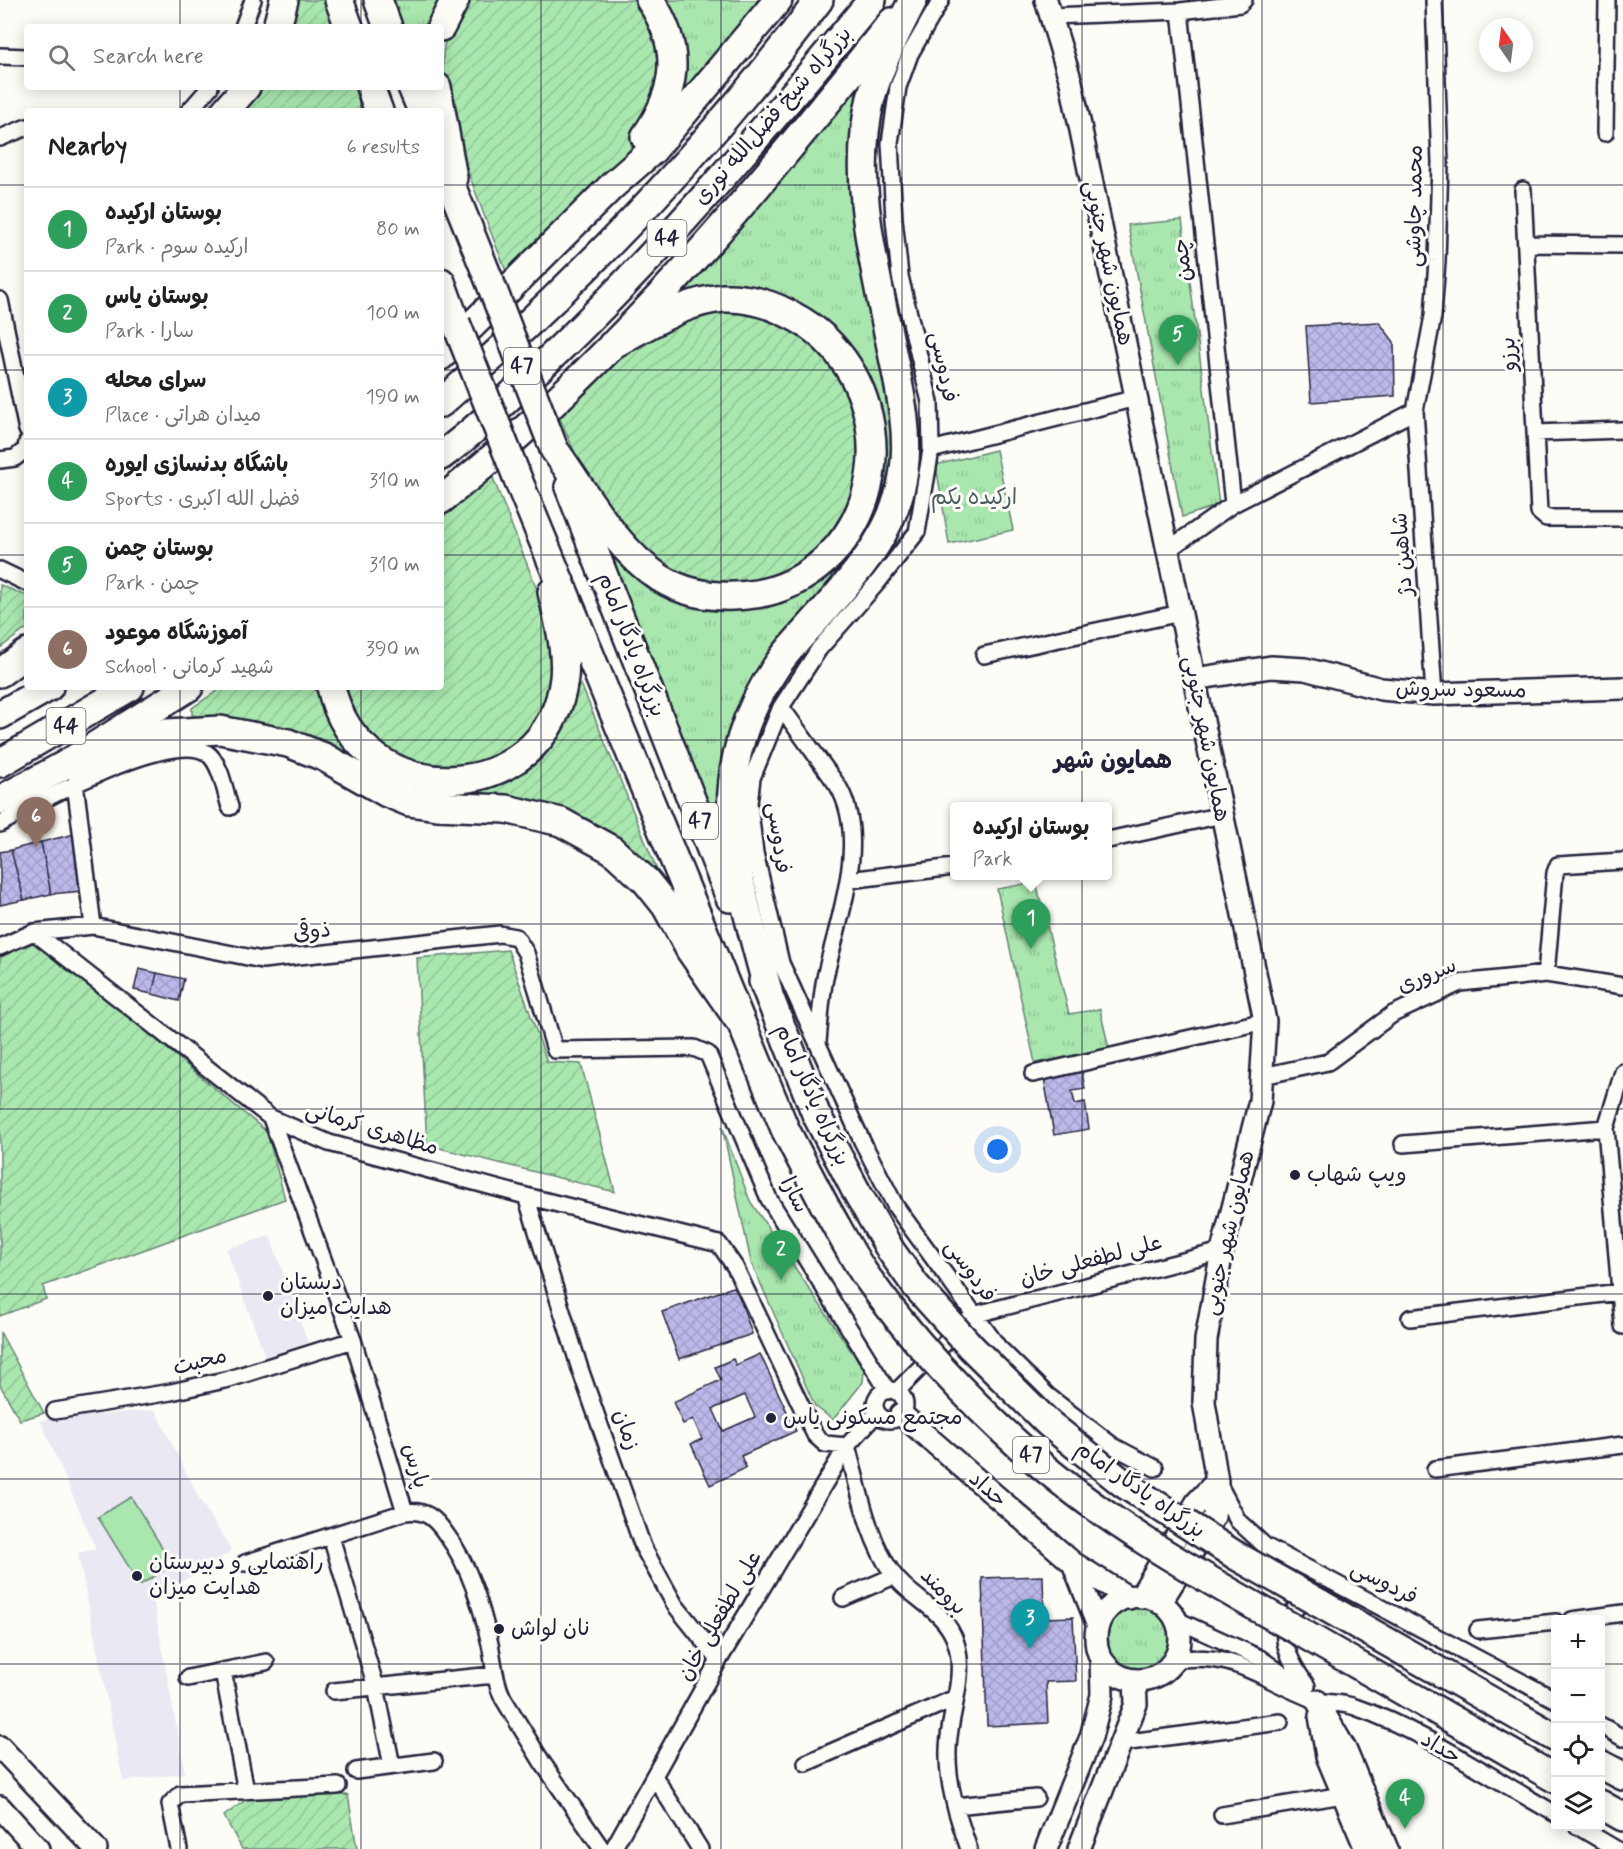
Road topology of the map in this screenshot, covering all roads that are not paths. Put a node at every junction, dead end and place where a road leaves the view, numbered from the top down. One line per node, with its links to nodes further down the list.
1 (253, 0): 20 (street)
2 (284, 0): 21 (highway)
3 (339, 0): 22 (highway)
4 (378, 0): 23 (highway)
5 (455, 0): 24 (highway)
6 (650, 0): 42 (highway)
7 (778, 0): 42 (highway)
8 (819, 0): 54 (highway, بزرگراه شیخ فضل‌الله نوری / 44)
9 (872, 0): 62 (highway, بزرگراه شیخ فضل‌الله نوری / 44)
10 (908, 0): 51 (highway)
11 (913, 0): 97 (highway)
12 (941, 0): 60 (street, فردوسی)
13 (1244, 0): 19 (street)
14 (1434, 0): 55 (street, محمد چاوشی)
15 (1607, 0): 39 (street)
16 (1612, 0): 17 (street)
17 (1623, 3)
18 (1049, 8): 19 (street); 53 (street, همایون‌ شهر جنوبی)
19 (1180, 10): 65 (street, چمن)
20 (244, 24)
21 (278, 24)
22 (348, 24)
23 (387, 24)
24 (443, 24)
25 (0, 56): 26 (street)
26 (24, 57)
27 (207, 90): 32 (street)
28 (243, 90): 33 (highway)
29 (371, 90): 34 (highway)
30 (413, 90): 35 (highway)
31 (438, 90): 36 (highway)
32 (192, 108)
33 (228, 108)
34 (378, 108)
35 (421, 108)
36 (441, 108)
37 (444, 127): 44 (highway)
38 (24, 128): 40 (street)
39 (1605, 133)
40 (0, 138)
41 (444, 168): 44 (highway, بزرگراه یادگار امام / 47)
42 (613, 185): 52 (highway)
43 (1523, 189): 45 (street, برزو)
44 (457, 200): 59 (highway, بزرگراه یادگار امام / 47, bridge)
45 (1526, 244): 46 (street); 58 (street, برزو)
46 (1623, 245)
47 (444, 290): 50 (highway, بزرگراه یادگار امام / 47)
48 (0, 300): 56 (street)
49 (444, 305): 50 (highway)
50 (456, 323): 67 (highway, بزرگراه یادگار امام / 47, bridge)
51 (612, 345): 59 (highway); 64 (highway)
52 (444, 353)
53 (1136, 398): 60 (street); 68 (street, همایون‌ شهر جنوبی)
54 (444, 401)
55 (1415, 411): 65 (street); 79 (street, شاهین دژ)
56 (24, 416)
57 (1623, 430): 58 (street)
58 (1535, 433): 66 (street, برزو)
59 (554, 450): 97 (highway, بزرگراه یادگار امام / 47)
60 (931, 450): 80 (street, فردوسی)
61 (24, 451): 63 (street)
62 (444, 454)
63 (0, 460)
64 (444, 498)
65 (1233, 504): 68 (street)
66 (1623, 518)
67 (541, 538): 78 (highway); 98 (highway, بزرگراه یادگار امام / 47)
68 (1169, 549): 71 (street, همایون‌ شهر جنوبی)
69 (0, 570): 70 (street)
70 (24, 582)
71 (1181, 613): 72 (street); 73 (street, همایون‌ شهر جنوبی)
72 (984, 656)
73 (1194, 679): 79 (street, مسعود سروش); 86 (street, همایون‌ شهر جنوبی)
74 (1623, 688): 79 (street, مسعود سروش)
75 (44, 690): 81 (highway, 44)
76 (125, 690): 82 (highway, 44)
77 (185, 690): 83 (highway)
78 (332, 690)
79 (1434, 693)
80 (781, 707): 91 (street); 100 (street, فردوسی)
81 (0, 715)
82 (0, 763)
83 (69, 775): 84 (highway); 85 (street); 87 (street); 92 (street); 98 (highway)
84 (0, 800)
85 (230, 807)
86 (1222, 815): 88 (street); 99 (street, همایون‌ شهر جنوبی)
87 (0, 824)
88 (1112, 839)
89 (1623, 861): 95 (street)
90 (950, 867): 91 (street)
91 (849, 880): 100 (street)
92 (93, 926): 93 (street, ذوقی); 101 (street, ذوقی)
93 (34, 932): 94 (street, ذوقی); 105 (street, مظاهری کرمانی)
94 (0, 947)
95 (1546, 974): 96 (street, سروری); 104 (street, سروری)
96 (1623, 986)
97 (770, 999): 154 (highway, بزرگراه یادگار امام / 47, bridge)
98 (738, 1019): 165 (highway, بزرگراه یادگار امام / 47, bridge)
99 (1265, 1021): 103 (street); 104 (street, همایون‌ شهر جنوبی)
100 (818, 1042): 111 (street, فردوسی)
101 (694, 1048): 115 (street, سارا)
102 (1623, 1072): 106 (street)
103 (1033, 1074)
104 (1263, 1076): 109 (street, همایون‌ شهر جنوبی)
105 (271, 1118): 108 (street, مظاهری کرمانی); 114 (street, پارس)
106 (1606, 1128): 107 (street); 110 (street)
107 (1403, 1144)
108 (526, 1196): 120 (street, مظاهری کرمانی); 140 (street, زمان)
109 (1222, 1251): 111 (street, علی لطفعلی خان); 123 (street, همایون‌ شهر جنوبی)
110 (1620, 1292): 112 (street); 113 (street)
111 (973, 1315): 115 (street); 121 (street, فردوسی)
112 (1410, 1318)
113 (1623, 1326)
114 (352, 1340): 116 (street, محبت); 124 (street, پارس)
115 (892, 1391): 117 (street); 118 (street)
116 (55, 1412)
117 (877, 1413): 118 (street); 120 (street, علی لطفعلی خان)
118 (901, 1414): 127 (street, حداد)
119 (1623, 1445): 122 (street)
120 (847, 1446): 128 (street, برومند); 140 (street, علی لطفعلی خان)
121 (1155, 1468)
122 (1435, 1469)
123 (1216, 1481): 129 (street, فردوسی); 130 (street); 132 (street, همایون‌ شهر جنوبی)
124 (405, 1512): 125 (street); 144 (street, پارس)
125 (331, 1537): 126 (street); 147 (street)
126 (245, 1563)
127 (1074, 1563): 130 (street, حداد); 137 (street)
128 (894, 1576): 131 (street); 150 (street, برومند)
129 (1340, 1586): 149 (street, فردوسی); 151 (street)
130 (1135, 1597): 132 (street); 137 (street)
131 (843, 1598)
132 (1160, 1603): 135 (street)
133 (1623, 1613): 134 (street)
134 (1605, 1615)
135 (1175, 1619): 141 (street); 151 (street)
136 (1551, 1623): 138 (street)
137 (1098, 1626): 139 (street)
138 (1478, 1630)
139 (1101, 1658): 146 (street); 184 (street)
140 (719, 1660): 163 (street, علی لطفعلی خان)
141 (1174, 1660): 146 (street); 151 (street)
142 (266, 1662): 143 (street)
143 (223, 1671): 145 (street); 167 (street)
144 (494, 1675): 147 (street); 180 (street, پارس)
145 (188, 1678)
146 (1135, 1680): 156 (street)
147 (376, 1687): 148 (street); 160 (street)
148 (334, 1691)
149 (1551, 1697)
150 (955, 1698): 159 (street); 170 (street, برومند)
151 (1317, 1701): 168 (street); 173 (street, حداد); 187 (street)
152 (1280, 1722): 156 (street)
153 (1605, 1728): 155 (street)
154 (1551, 1735)
155 (1623, 1738)
156 (1122, 1743): 185 (street)
157 (0, 1747): 178 (street)
158 (435, 1761): 160 (street)
159 (806, 1763)
160 (392, 1766): 162 (street)
161 (1605, 1767): 164 (highway)
162 (356, 1771)
163 (654, 1776): 181 (street, علی لطفعلی خان); 182 (street)
164 (1623, 1776)
165 (1553, 1777)
166 (338, 1786): 167 (street)
167 (246, 1791): 179 (street)
168 (1343, 1795): 174 (street); 186 (street)
169 (1036, 1798): 170 (street)
170 (955, 1806): 183 (street, برومند)
171 (0, 1807): 177 (street)
172 (1605, 1807): 175 (highway)
173 (1551, 1811)
174 (1222, 1815)
175 (1623, 1817)
176 (1584, 1831): 188 (street)
177 (38, 1849)
178 (96, 1849)
179 (179, 1849)
180 (602, 1849)
181 (613, 1849)
182 (700, 1849)
183 (969, 1849)
184 (1046, 1849)
185 (1079, 1849)
186 (1366, 1849)
187 (1387, 1849)
188 (1616, 1849)

